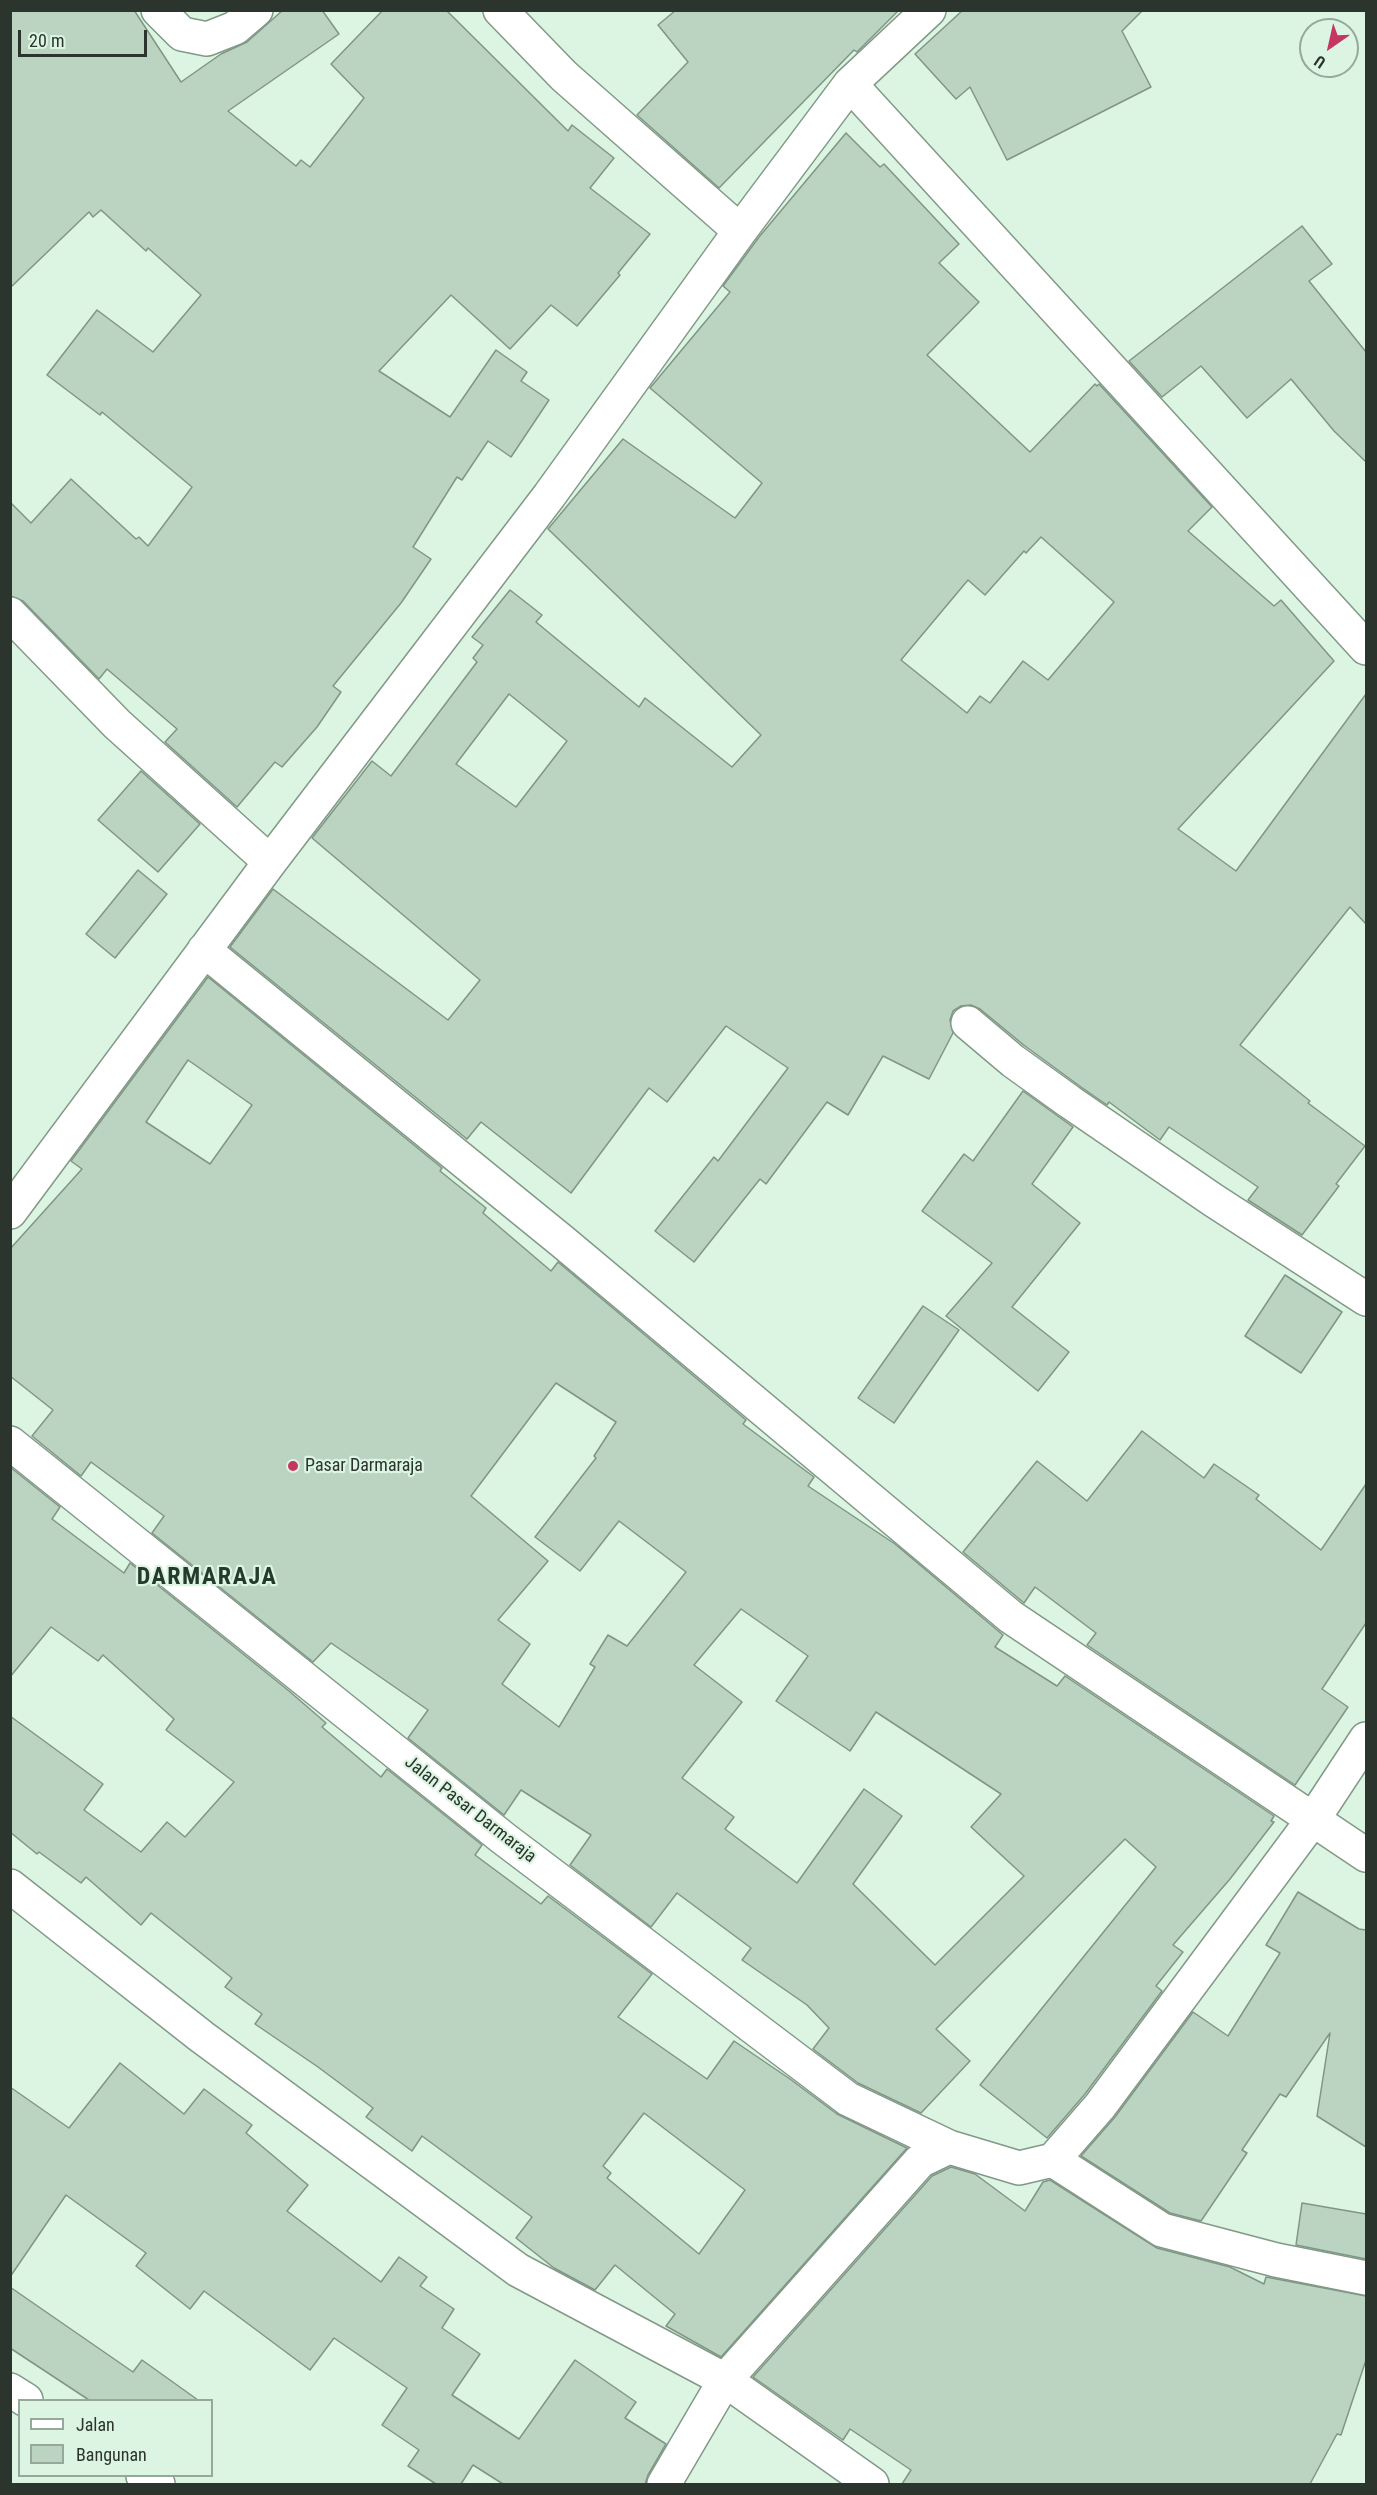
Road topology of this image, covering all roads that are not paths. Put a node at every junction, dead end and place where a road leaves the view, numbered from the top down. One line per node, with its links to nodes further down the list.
1 (158, 10): 2 (street)
2 (256, 10)
3 (500, 10): 6 (street)
4 (929, 10): 5 (street)
5 (850, 84): 6 (street); 8 (street)
6 (740, 231): 9 (street)
7 (10, 615): 9 (street)
8 (1366, 648)
9 (270, 862): 10 (street)
10 (204, 950): 12 (street); 16 (street)
11 (968, 1023): 13 (street)
12 (10, 1212)
13 (1366, 1299)
14 (10, 1443): 19 (street, Jalan Pasar Darmaraja)
15 (1366, 1739): 16 (street)
16 (1314, 1818): 17 (street); 20 (street)
17 (1366, 1855)
18 (10, 1886): 22 (street)
19 (949, 2147): 20 (street, Jalan Pasar Darmaraja); 22 (street)
20 (1053, 2160): 21 (street)
21 (1366, 2277)
22 (725, 2380): 25 (street); 26 (street)
23 (10, 2390): 24 (street)
24 (24, 2399)
25 (664, 2484)
26 (872, 2484)

